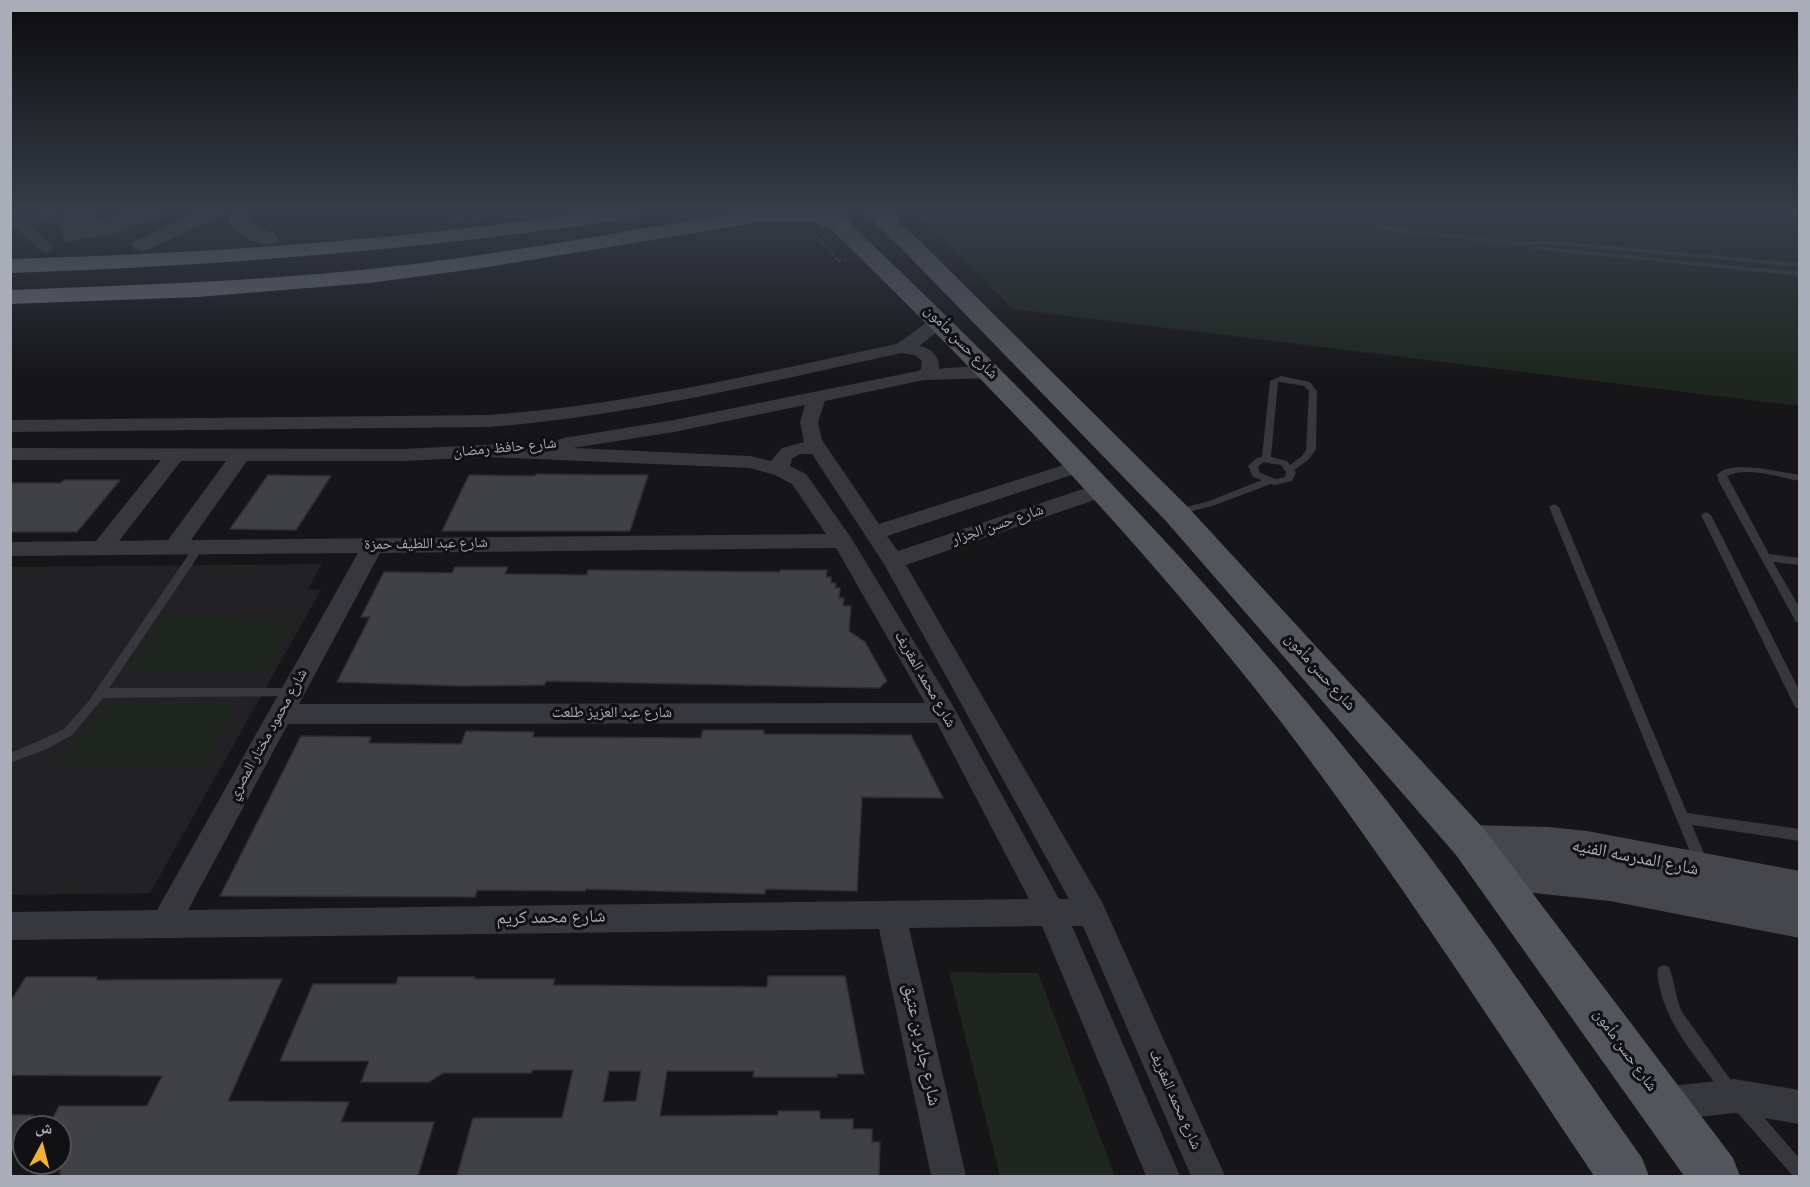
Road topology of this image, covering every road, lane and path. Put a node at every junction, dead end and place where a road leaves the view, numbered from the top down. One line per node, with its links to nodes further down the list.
1 (217, 267): 8 (highway)
2 (327, 267): 9 (highway)
3 (435, 267): 10 (highway)
4 (878, 267): 11 (main road, شارع حسن مأمون)
5 (933, 267): 29 (main road, شارع حسن مأمون)
6 (1727, 267): 7 (lane)
7 (1800, 274)
8 (10, 277)
9 (10, 286)
10 (10, 297)
11 (939, 322): 12 (street, شارع حافظ رمضان); 13 (main road, شارع حسن مأمون)
12 (901, 348): 14 (street); 16 (street, شارع حافظ رمضان)
13 (992, 374): 14 (street, شارع حافظ رمضان); 25 (main road, شارع حسن مأمون)
14 (924, 375): 15 (street, شارع حافظ رمضان)
15 (819, 395): 17 (street, شارع محمد المقريف); 18 (street, شارع حافظ رمضان)
16 (10, 426)
17 (817, 449): 24 (street); 31 (street, شارع محمد المقريف)
18 (488, 451): 20 (street, شارع حافظ رمضان); 24 (street, شارع محمد المقريف)
19 (177, 453): 20 (street, شارع حافظ رمضان); 21 (street, شارع حافظ رمضان); 35 (street)
20 (242, 453): 36 (street)
21 (10, 454)
22 (1266, 459): 23 (lane); 23 (lane); 27 (lane)
23 (1290, 469): 27 (lane)
24 (782, 470): 32 (street, شارع محمد المقريف)
25 (1091, 478): 31 (street, شارع حسن الجزار); 39 (street, شارع حسن الجزار); 67 (main road, شارع حسن مأمون)
26 (1800, 478): 38 (lane)
27 (1269, 481): 29 (lane)
28 (1554, 507): 47 (lane)
29 (1176, 513): 49 (main road, شارع حسن مأمون)
30 (1706, 516): 44 (lane)
31 (874, 533): 39 (street, شارع محمد المقريف)
32 (842, 541): 33 (street, شارع عبد اللطيف حمزة); 45 (street, شارع محمد المقريف)
33 (373, 546): 34 (street, شارع عبد اللطيف حمزة); 43 (street, شارع محمود مختار المصري)
34 (199, 547): 36 (street, شارع عبد اللطيف حمزة); 42 (lane)
35 (102, 548): 36 (street, شارع عبد اللطيف حمزة); 37 (street, شارع عبد اللطيف حمزة)
36 (174, 548)
37 (10, 549)
38 (1766, 557): 40 (lane); 41 (lane)
39 (893, 561): 54 (street, شارع محمد المقريف)
40 (1800, 562)
41 (1800, 619)
42 (100, 693): 43 (lane); 46 (lane)
43 (286, 704): 45 (street, شارع عبد العزيز طلعت); 57 (street, شارع محمود مختار المصري)
44 (1800, 705)
45 (944, 713): 53 (street, شارع محمد المقريف)
46 (10, 759)
47 (1684, 818): 48 (lane); 50 (lane)
48 (1800, 835)
49 (1470, 842): 50 (main road, شارع المدرسه الفنيه); 51 (main road, شارع حسن مأمون)
50 (1704, 872): 52 (main road, شارع المدرسه الفنيه)
51 (1495, 874): 56 (main road, شارع المدرسه الفنيه); 61 (main road, شارع حسن مأمون)
52 (1800, 891)
53 (1051, 912): 54 (street, شارع محمد كريم); 55 (street, شارع محمد كريم); 65 (street, شارع محمد المقريف)
54 (1092, 912): 66 (street, شارع محمد المقريف)
55 (891, 914): 57 (street, شارع محمد كريم); 64 (street, شارع جابر بن عتيق)
56 (1800, 919)
57 (165, 924): 58 (street, شارع محمد كريم)
58 (10, 927)
59 (1664, 972): 60 (lane)
60 (1734, 1096): 61 (street); 62 (street); 63 (lane)
61 (1662, 1104): 68 (main road, شارع حسن مأمون)
62 (1800, 1107)
63 (1800, 1172)
64 (949, 1176)
65 (1163, 1176)
66 (1208, 1176)
67 (1624, 1176)
68 (1715, 1176)

